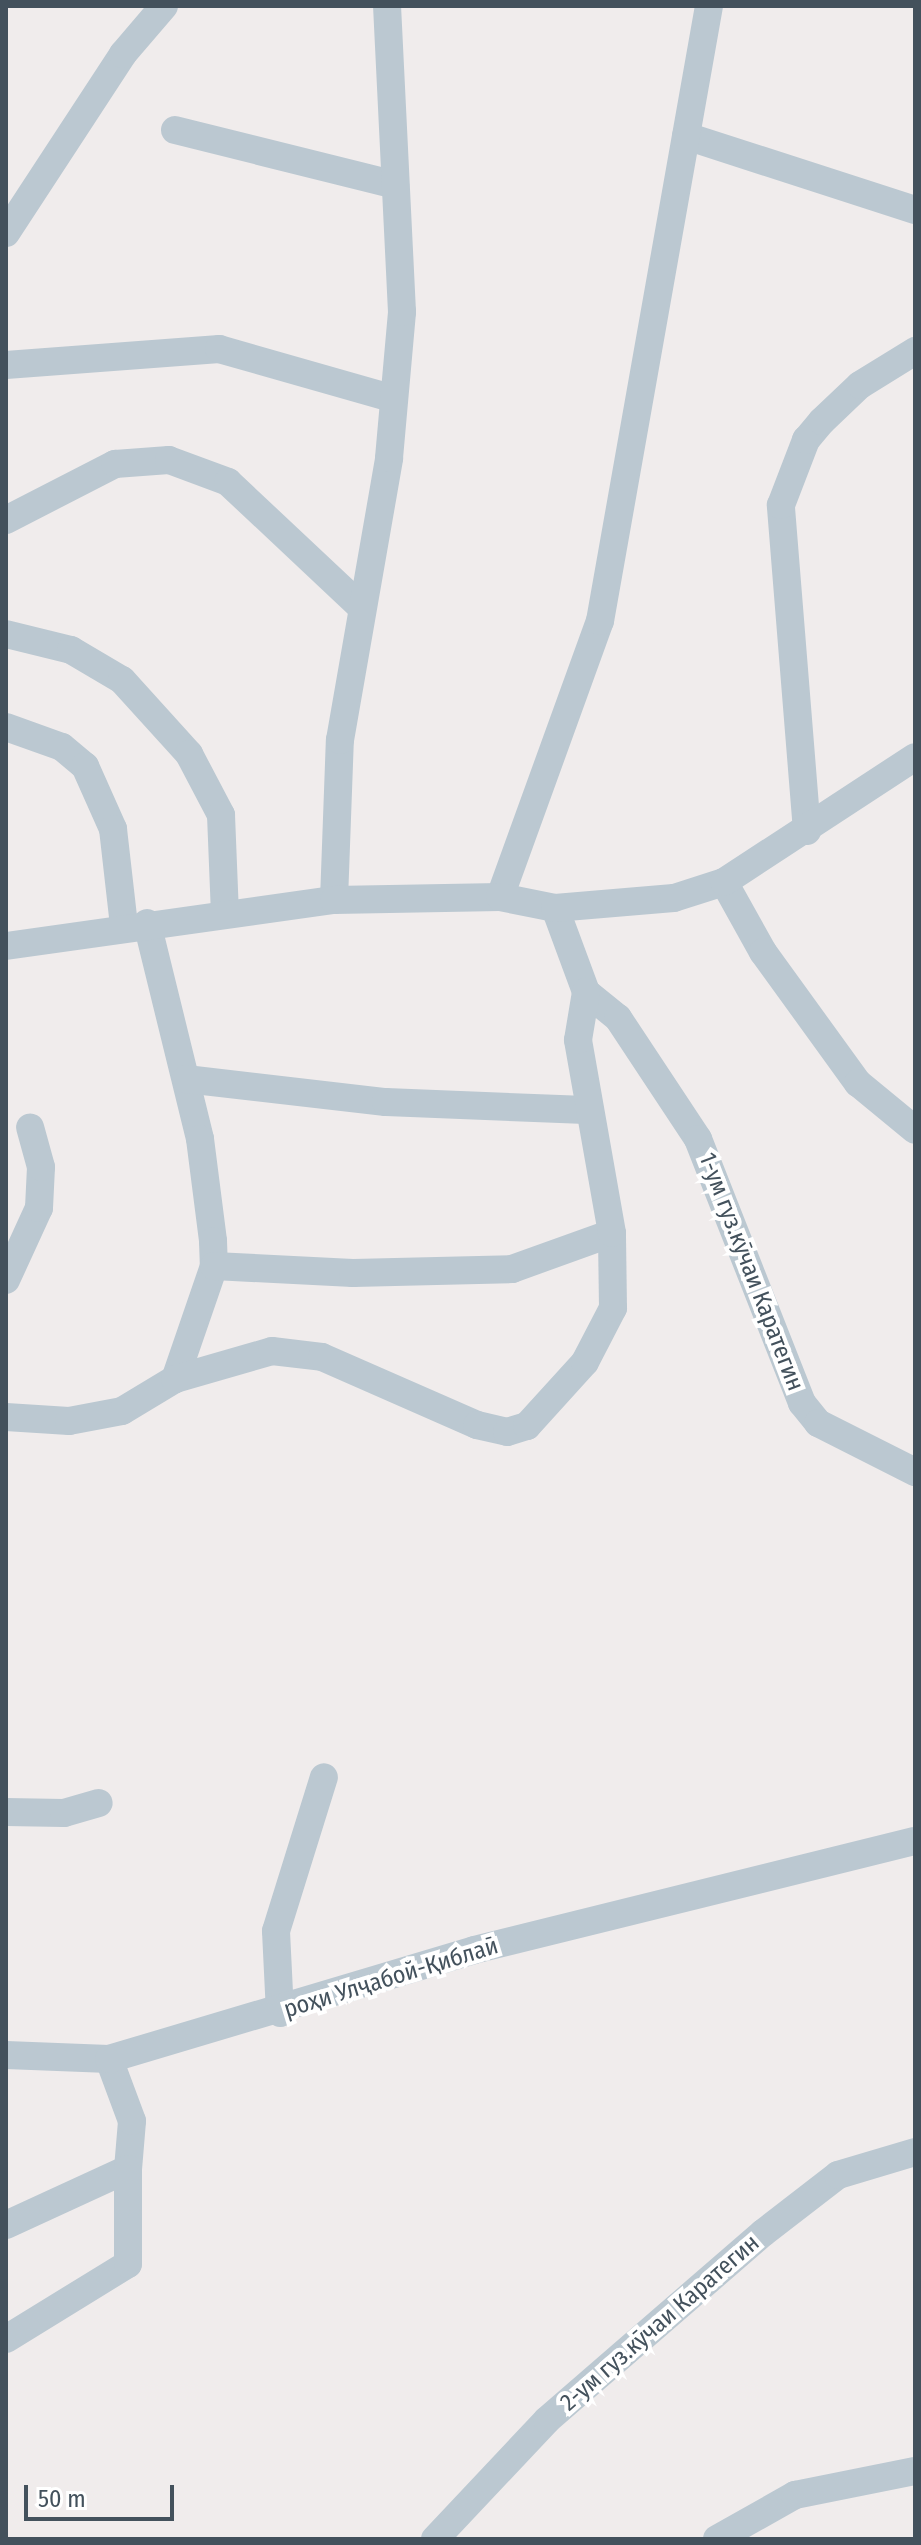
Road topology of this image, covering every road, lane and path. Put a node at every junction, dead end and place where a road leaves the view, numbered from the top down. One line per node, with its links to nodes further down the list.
1 (164, 6): 8 (street)
2 (387, 6): 6 (street)
3 (709, 6): 5 (street)
4 (175, 130): 6 (street)
5 (686, 136): 7 (street); 19 (street)
6 (395, 185): 11 (street)
7 (915, 210)
8 (6, 233)
9 (915, 351): 17 (street)
10 (6, 365): 11 (street)
11 (394, 399): 13 (street)
12 (6, 520): 13 (street)
13 (359, 605): 20 (street)
14 (6, 634): 22 (street)
15 (6, 727): 23 (street)
16 (915, 757): 17 (street)
17 (807, 831): 18 (street)
18 (724, 882): 21 (street); 29 (street)
19 (500, 897): 20 (street); 21 (street)
20 (334, 900): 22 (street)
21 (555, 908): 25 (street)
22 (225, 914): 23 (street)
23 (136, 925): 24 (street); 26 (street)
24 (6, 946)
25 (586, 992): 27 (street); 35 (street, 1-ум гуз.кӯчаи Каратегин)
26 (186, 1079): 27 (street); 31 (street)
27 (586, 1110): 30 (street)
28 (30, 1127): 32 (street)
29 (915, 1130)
30 (612, 1233): 31 (street); 33 (street)
31 (214, 1266): 33 (street)
32 (6, 1280)
33 (175, 1379): 34 (street)
34 (6, 1417)
35 (915, 1472)
36 (324, 1777): 40 (street)
37 (99, 1803): 38 (street)
38 (6, 1812)
39 (915, 1841): 40 (street, роҳи Улҷабой-Қиблаӣ)
40 (280, 2013): 42 (street, роҳи Улҷабой-Қиблаӣ)
41 (6, 2055): 42 (street, роҳи Улҷабой-Қиблаӣ)
42 (109, 2059): 44 (street)
43 (915, 2152): 48 (street, 2-ум гуз.кӯчаи Каратегин)
44 (128, 2169): 45 (street); 46 (street)
45 (6, 2225)
46 (6, 2339)
47 (915, 2471): 49 (street)
48 (435, 2539)
49 (717, 2539)

